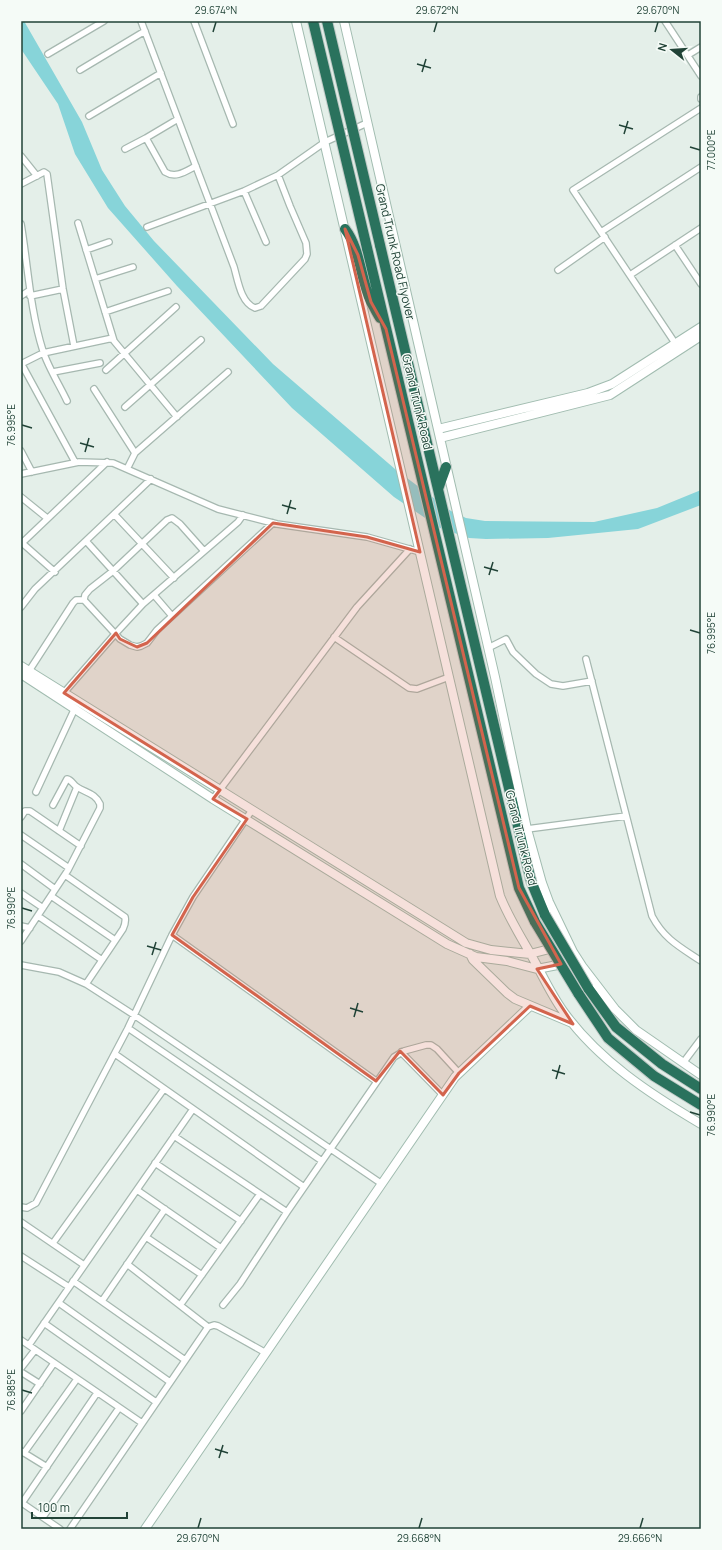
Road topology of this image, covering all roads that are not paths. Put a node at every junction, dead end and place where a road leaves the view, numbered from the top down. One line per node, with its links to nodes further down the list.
1 (104, 21): 11 (street)
2 (141, 21): 9 (street)
3 (194, 21): 20 (street)
4 (296, 21): 22 (street)
5 (313, 21): 56 (highway, Grand Trunk Road, bridge)
6 (327, 21): 85 (highway, Grand Trunk Road Flyover, bridge)
7 (344, 21): 19 (street)
8 (665, 21): 12 (street)
9 (145, 31): 13 (street); 14 (street)
10 (701, 46): 12 (street)
11 (48, 54)
12 (688, 56): 15 (street)
13 (80, 70)
14 (161, 73): 17 (street); 18 (street)
15 (701, 76)
16 (701, 108): 37 (street)
17 (89, 116)
18 (178, 119): 21 (street); 25 (street)
19 (367, 123): 22 (street); 74 (street)
20 (233, 124)
21 (146, 138): 23 (street); 25 (street)
22 (325, 142): 27 (street); 35 (street)
23 (125, 149)
24 (21, 156): 28 (street)
25 (196, 166): 31 (street)
26 (701, 167): 37 (street)
27 (278, 175): 30 (street); 31 (street)
28 (37, 176): 29 (street); 49 (street)
29 (21, 184)
30 (244, 191): 31 (street); 40 (street)
31 (210, 204): 34 (street)
32 (78, 223): 42 (street)
33 (21, 224): 43 (street)
34 (147, 227)
35 (345, 229): 56 (highway); 97 (street)
36 (700, 230): 41 (street)
37 (601, 232): 38 (street)
38 (605, 238): 45 (street); 46 (street)
39 (109, 242): 42 (street)
40 (266, 242)
41 (675, 245): 46 (street); 48 (street)
42 (86, 250): 47 (street)
43 (24, 254): 51 (street)
44 (133, 267): 47 (street)
45 (558, 270)
46 (630, 275): 60 (street)
47 (95, 279): 54 (street)
48 (701, 284)
49 (63, 289): 51 (street); 61 (street)
50 (168, 291): 54 (street)
51 (30, 293): 52 (street); 62 (street)
52 (21, 296)
53 (176, 306): 63 (street)
54 (105, 312): 58 (street)
55 (701, 327): 60 (street)
56 (386, 329): 168 (highway, Grand Trunk Road, bridge)
57 (701, 336): 75 (street)
58 (113, 338): 61 (street); 63 (street)
59 (201, 340): 69 (street)
60 (675, 343): 74 (street)
61 (74, 346): 62 (street)
62 (43, 352): 65 (street); 67 (street)
63 (124, 353): 66 (street); 69 (street)
64 (100, 363): 67 (street)
65 (21, 364): 78 (street)
66 (106, 370)
67 (52, 372): 71 (street)
68 (228, 372): 73 (street)
69 (150, 384): 72 (street); 73 (street)
70 (94, 389): 77 (street)
71 (67, 401)
72 (125, 407)
73 (177, 417): 77 (street)
74 (438, 429): 75 (street)
75 (440, 438): 80 (street)
76 (21, 451): 82 (street)
77 (135, 453): 81 (street)
78 (75, 462): 79 (street); 82 (street)
79 (107, 462): 81 (street); 89 (street)
80 (446, 467): 85 (highway); 108 (street)
81 (127, 469): 84 (street)
82 (32, 472): 83 (street)
83 (21, 474)
84 (151, 479): 87 (street); 88 (street)
85 (438, 489): 94 (highway, Grand Trunk Road Flyover)
86 (21, 497): 89 (street)
87 (114, 514): 91 (street); 93 (street)
88 (243, 516): 90 (street); 96 (street)
89 (47, 518): 92 (street)
90 (273, 523): 95 (street); 105 (street)
91 (86, 541): 98 (street); 99 (street)
92 (22, 543): 99 (street)
93 (142, 544): 96 (street); 98 (street); 100 (street)
94 (451, 544): 166 (highway, Grand Trunk Road, bridge)
95 (410, 549): 97 (street); 107 (street)
96 (204, 551): 100 (street)
97 (420, 552): 112 (street)
98 (113, 571): 102 (street); 103 (street)
99 (55, 572): 104 (street)
100 (174, 578): 101 (street)
101 (154, 595): 103 (street); 105 (street)
102 (84, 600): 106 (street); 111 (street)
103 (143, 604): 106 (street)
104 (21, 607)
105 (172, 616): 106 (street)
106 (116, 633): 114 (street)
107 (334, 637): 112 (street); 117 (street)
108 (488, 648): 113 (street); 125 (street)
109 (586, 659): 113 (street)
110 (21, 666): 111 (street)
111 (25, 673): 114 (street)
112 (449, 677): 146 (street)
113 (592, 681): 122 (street)
114 (62, 696): 115 (street); 117 (street)
115 (75, 708): 118 (street); 119 (street)
116 (77, 787): 120 (street); 126 (street); 128 (street)
117 (220, 790): 119 (street); 121 (street)
118 (36, 792)
119 (214, 799): 124 (street)
120 (53, 805)
121 (252, 810): 124 (street); 133 (street)
122 (626, 816): 125 (street); 149 (street)
123 (21, 817): 126 (street)
124 (247, 819): 136 (street); 141 (street)
125 (527, 829): 145 (street)
126 (59, 831): 128 (street)
127 (21, 835): 130 (street)
128 (81, 846): 130 (street)
129 (21, 864): 132 (street)
130 (69, 868): 131 (street)
131 (65, 875): 132 (street); 142 (street)
132 (56, 889): 135 (street)
133 (379, 889): 136 (street); 144 (street)
134 (21, 893): 137 (street)
135 (51, 896): 137 (street); 142 (street)
136 (372, 898): 147 (street)
137 (43, 908): 138 (street)
138 (38, 916): 140 (street); 148 (street)
139 (21, 922): 140 (street)
140 (26, 927): 143 (street)
141 (172, 935): 155 (street); 164 (street)
142 (115, 940): 148 (street)
143 (21, 941)
144 (468, 944): 146 (street); 147 (street)
145 (570, 944): 146 (street); 150 (street)
146 (530, 954): 152 (street)
147 (470, 956): 152 (street); 154 (street)
148 (102, 960): 153 (street)
149 (701, 960)
150 (579, 961): 152 (street); 161 (street)
151 (21, 965): 153 (street)
152 (537, 969): 156 (street)
153 (86, 984): 155 (street)
154 (530, 1006): 156 (street); 162 (street)
155 (134, 1015): 157 (street); 172 (street)
156 (573, 1024): 170 (street)
157 (128, 1028): 160 (street); 173 (street)
158 (701, 1039): 161 (street)
159 (401, 1052): 162 (street); 164 (street); 167 (street)
160 (114, 1054): 165 (street); 179 (street)
161 (683, 1063): 163 (street)
162 (459, 1073): 167 (street)
163 (701, 1075)
164 (376, 1081): 172 (street)
165 (164, 1088): 169 (street); 185 (street)
166 (701, 1088)
167 (443, 1095): 175 (street)
168 (701, 1105)
169 (193, 1109): 171 (street); 176 (street)
170 (701, 1124)
171 (174, 1136): 174 (street); 178 (street)
172 (331, 1149): 173 (street); 175 (street)
173 (322, 1161): 176 (street)
174 (155, 1163): 177 (street); 182 (street)
175 (382, 1184): 202 (street)
176 (304, 1187): 181 (street)
177 (137, 1190): 180 (street); 189 (street)
178 (260, 1194): 181 (street); 182 (street)
179 (21, 1207)
180 (165, 1209): 184 (street); 186 (street)
181 (287, 1212): 196 (street)
182 (240, 1221): 186 (street)
183 (21, 1222): 185 (street)
184 (146, 1237): 188 (street); 190 (street)
185 (53, 1243): 189 (street)
186 (222, 1248): 190 (street)
187 (21, 1256): 192 (street)
188 (127, 1264): 193 (street); 195 (street)
189 (84, 1265): 191 (street)
190 (202, 1275): 195 (street)
191 (73, 1281): 192 (street); 193 (street)
192 (69, 1287): 194 (street)
193 (102, 1301): 203 (street)
194 (59, 1302): 197 (street); 208 (street)
195 (181, 1304): 198 (street)
196 (223, 1305)
197 (44, 1323): 200 (street); 211 (street)
198 (208, 1327): 202 (street); 203 (street)
199 (21, 1340): 200 (street)
200 (29, 1346): 201 (street)
201 (35, 1350): 204 (street); 205 (street)
202 (266, 1353): 220 (street)
203 (184, 1360): 208 (street)
204 (54, 1363): 207 (street); 209 (street)
205 (21, 1368)
206 (21, 1372): 209 (street)
207 (77, 1379): 210 (street); 215 (street)
208 (170, 1382): 211 (street)
209 (40, 1384): 213 (street)
210 (98, 1393): 212 (street); 216 (street)
211 (156, 1402): 214 (street)
212 (119, 1408): 214 (street); 217 (street)
213 (21, 1411)
214 (142, 1423): 219 (street)
215 (23, 1452): 216 (street)
216 (47, 1467): 217 (street)
217 (43, 1517): 218 (street)
218 (60, 1529)
219 (70, 1529)
220 (145, 1529)

